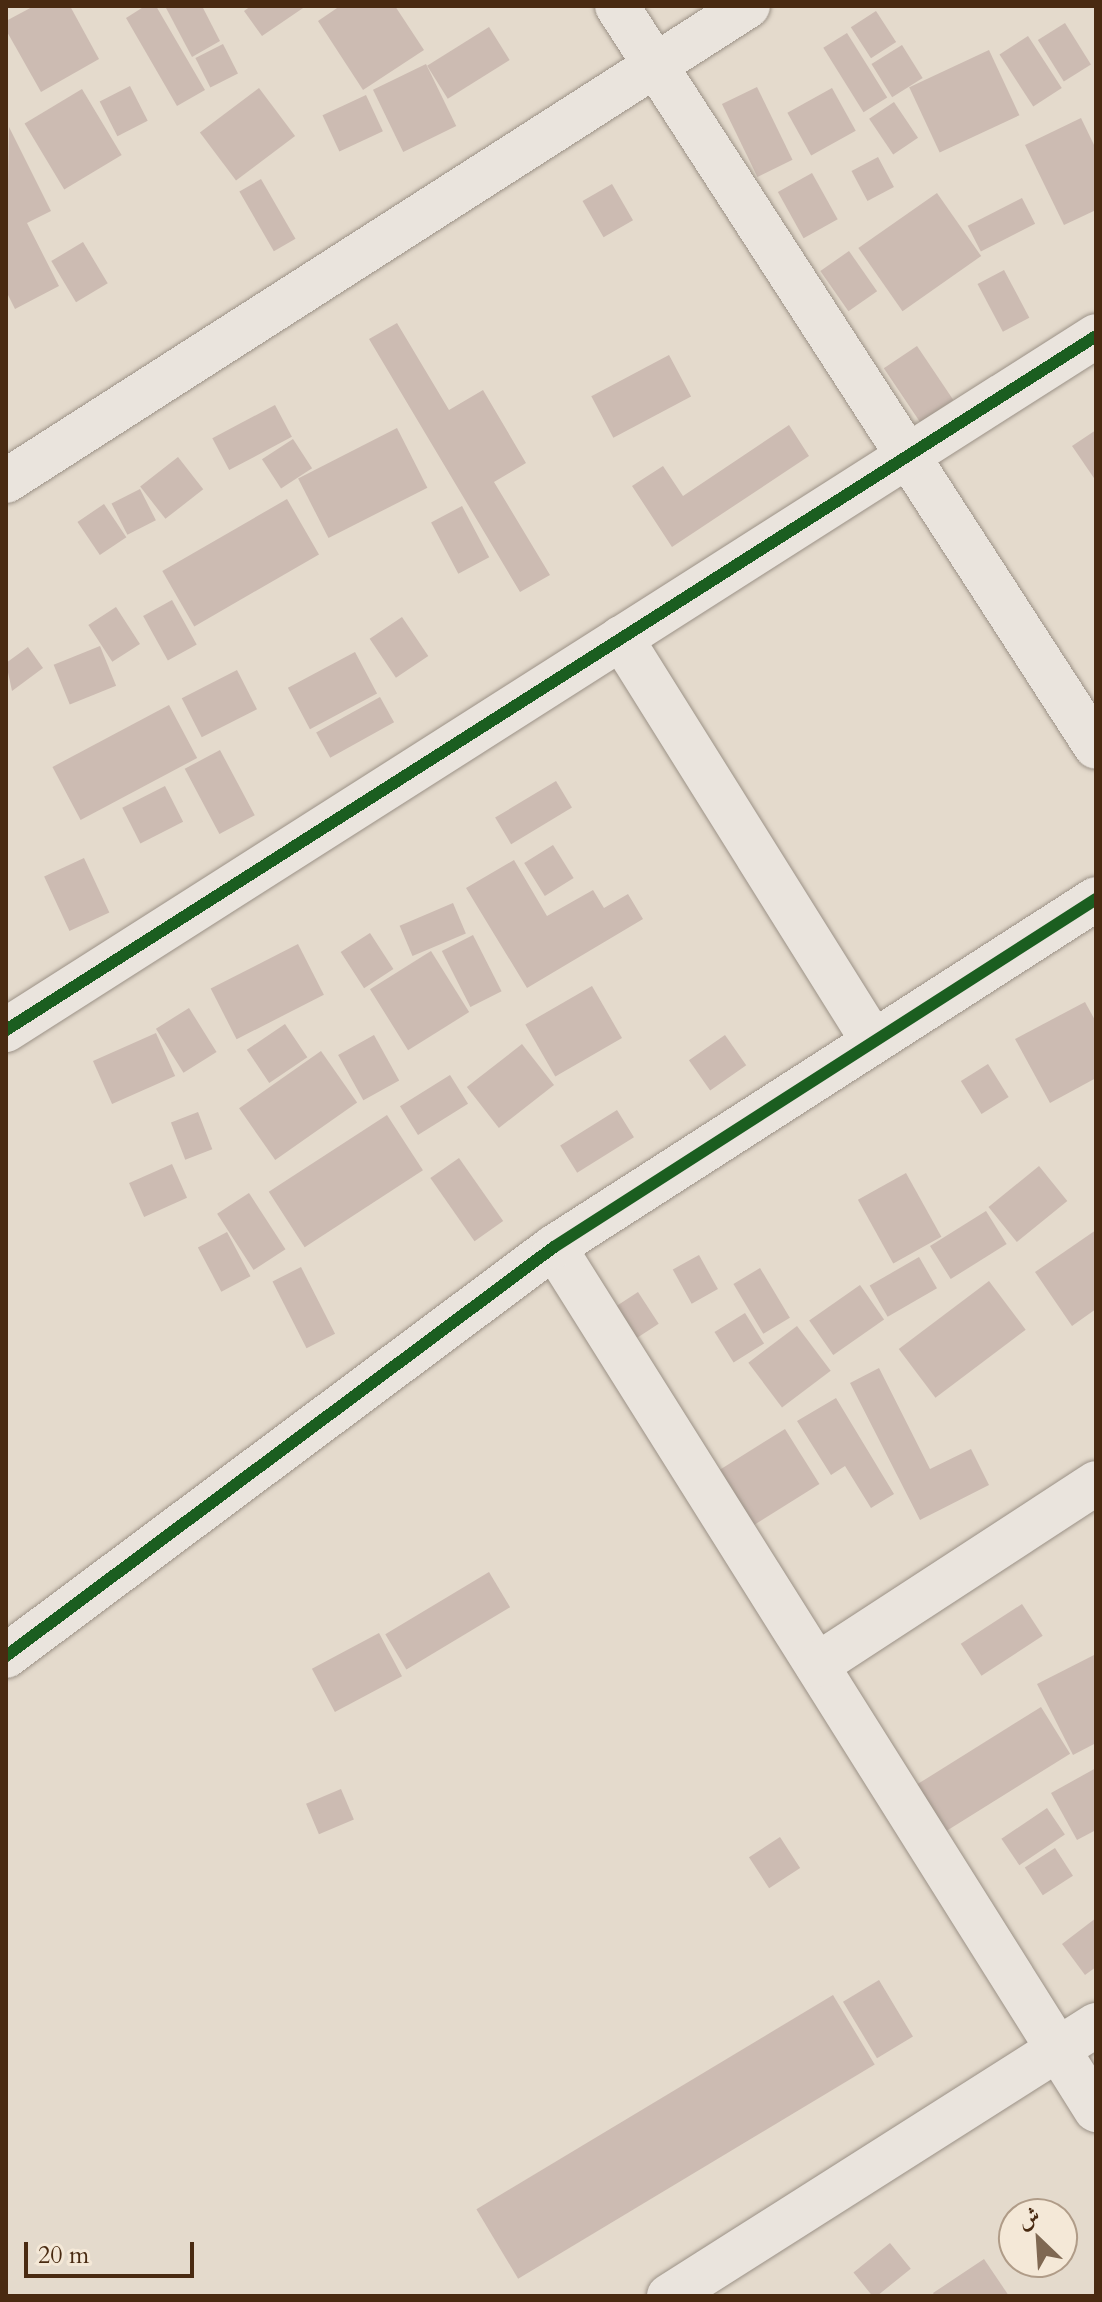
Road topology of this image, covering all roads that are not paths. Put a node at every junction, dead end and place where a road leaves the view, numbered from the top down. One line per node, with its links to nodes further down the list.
1 (617, 6): 3 (street)
2 (748, 6): 3 (street)
3 (655, 65): 5 (street); 6 (street)
4 (1096, 336): 5 (street)
5 (908, 456): 7 (street); 8 (street)
6 (6, 481)
7 (621, 638): 10 (street); 11 (street)
8 (1096, 747)
9 (1096, 899): 11 (street)
10 (6, 1030)
11 (873, 1042): 12 (street)
12 (554, 1247): 14 (street); 15 (street)
13 (1096, 1483): 15 (street)
14 (6, 1656)
15 (817, 1665): 17 (street)
16 (1096, 2025): 17 (street)
17 (1058, 2049): 18 (street); 19 (street)
18 (1096, 2110)
19 (669, 2296)

